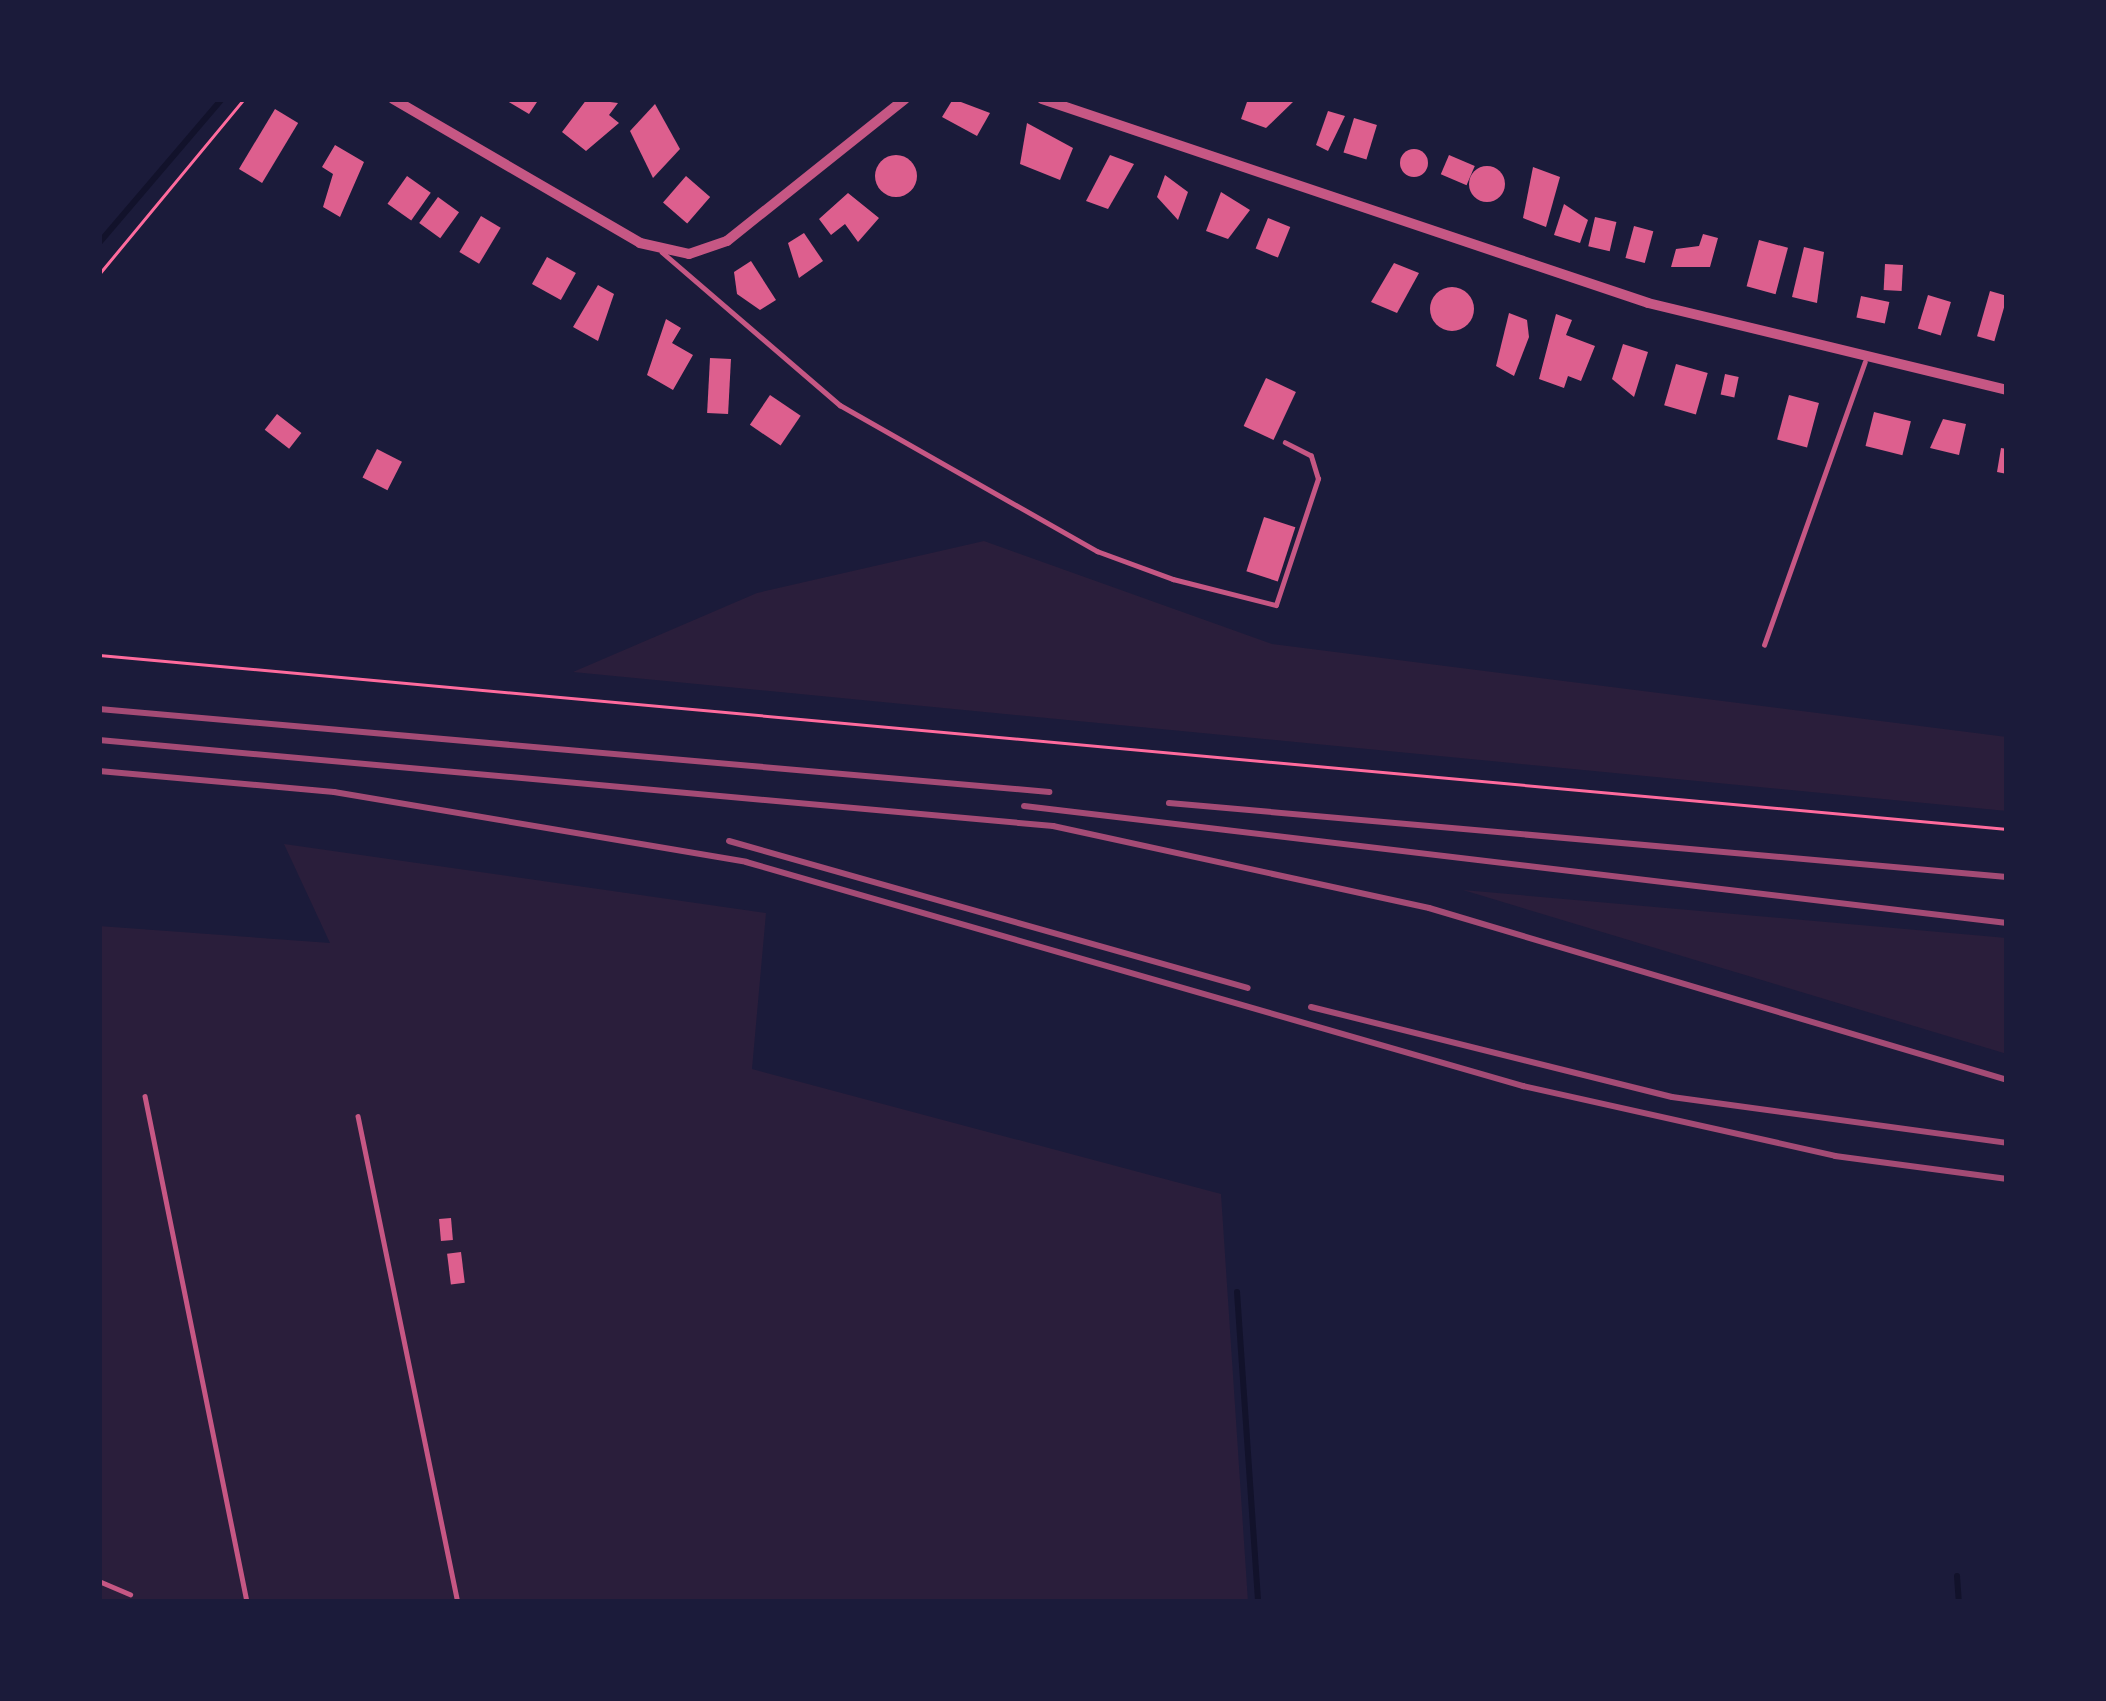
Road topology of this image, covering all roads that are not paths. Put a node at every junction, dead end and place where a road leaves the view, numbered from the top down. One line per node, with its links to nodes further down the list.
1 (393, 99): 4 (street)
2 (905, 99): 4 (street)
3 (1042, 99): 5 (street)
4 (662, 252): 7 (lane)
5 (1865, 362): 6 (street); 8 (lane)
6 (2007, 390)
7 (1285, 443)
8 (1764, 645)
9 (145, 1096): 13 (lane)
10 (358, 1116): 14 (lane)
11 (99, 1581): 12 (lane)
12 (130, 1594)
13 (247, 1602)
14 (458, 1602)

